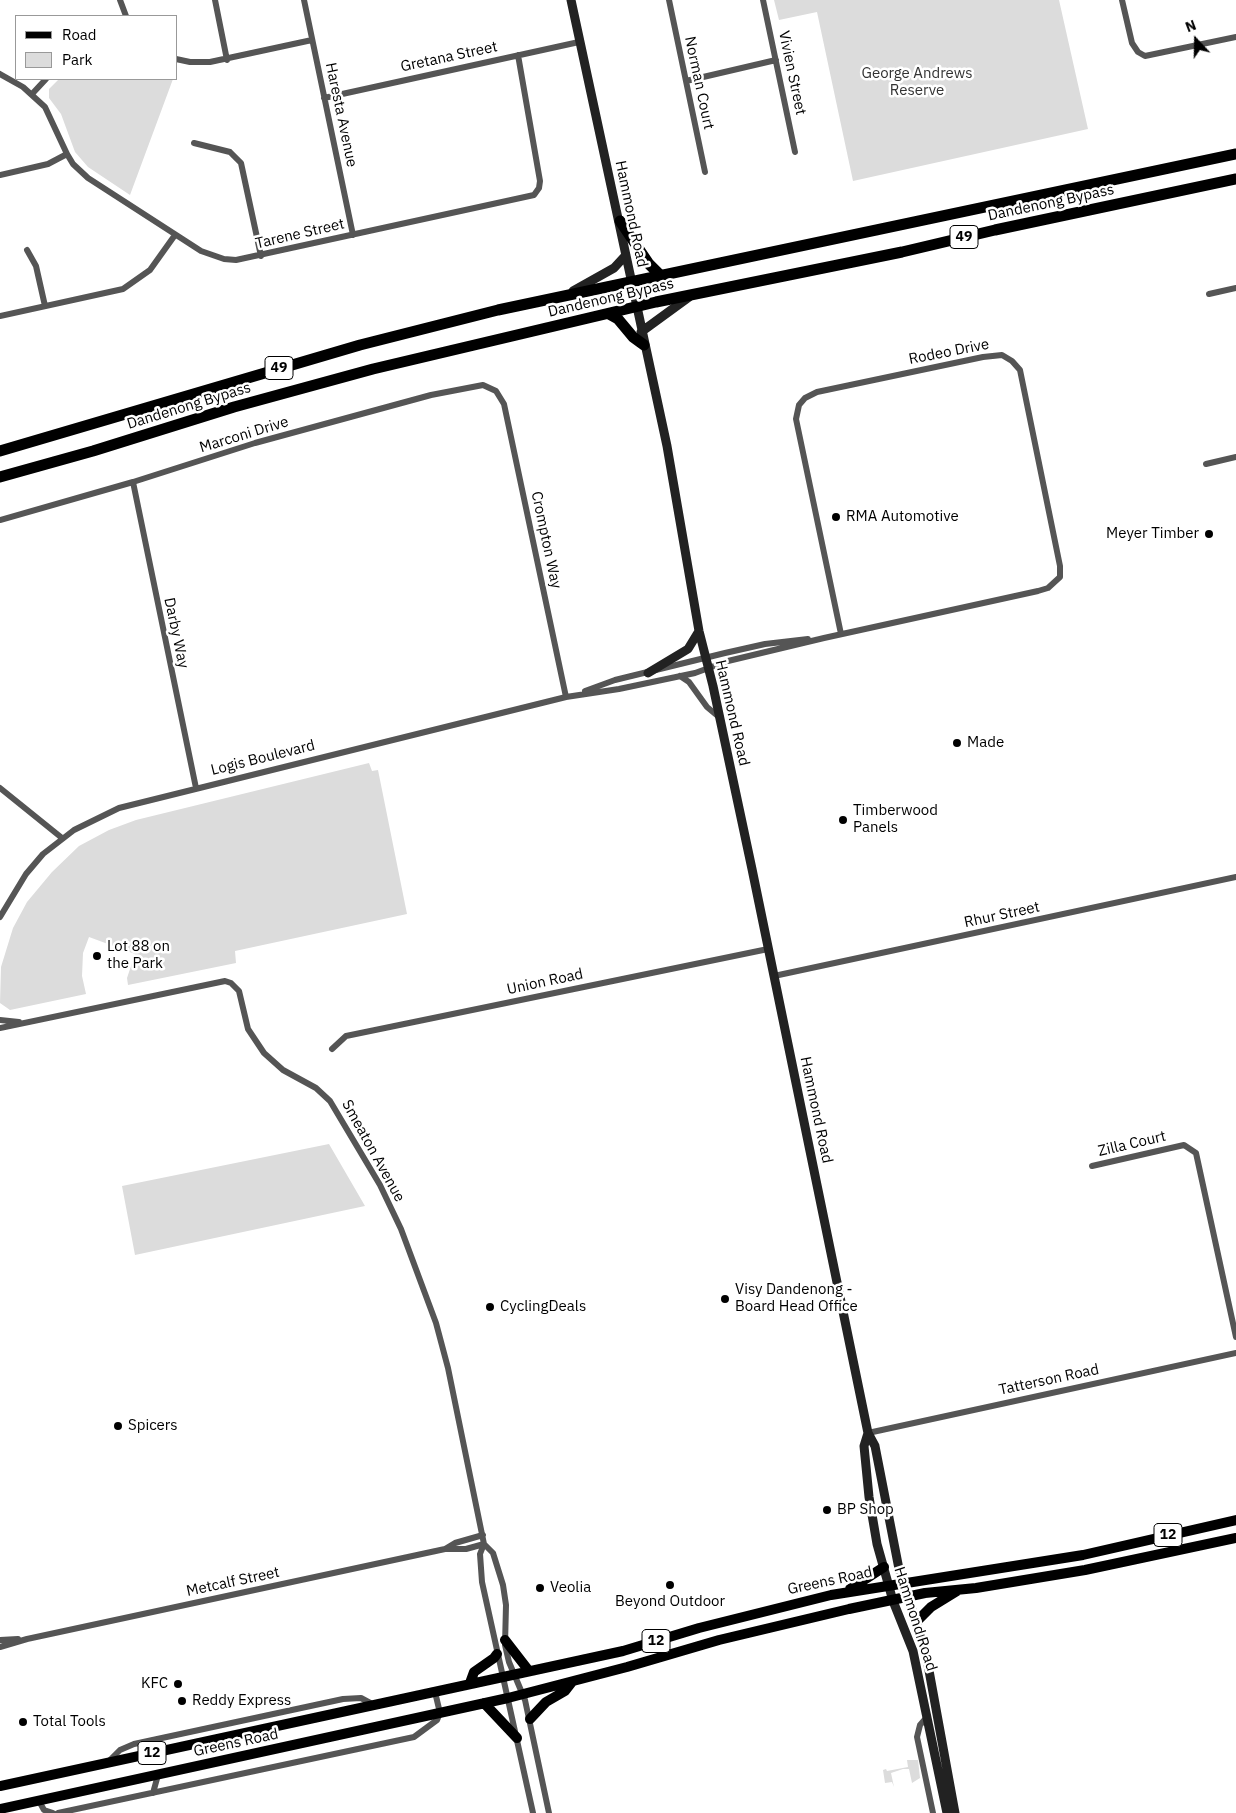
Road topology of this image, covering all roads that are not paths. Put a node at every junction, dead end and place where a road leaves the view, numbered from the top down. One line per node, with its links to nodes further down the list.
1 (120, 0): 8 (street)
2 (215, 0): 14 (street)
3 (304, 0): 10 (street, Haresta Avenue)
4 (571, 0): 11 (main road, Hammond Road)
5 (669, 0): 18 (street, Norman Court)
6 (763, 0): 15 (street, Vivien Street)
7 (1122, 0): 9 (street)
8 (126, 15)
9 (1236, 37)
10 (312, 40): 14 (street); 20 (street, Haresta Avenue)
11 (579, 42): 12 (street, Gretana Street); 28 (main road, Hammond Road)
12 (518, 55): 20 (street, Gretana Street); 30 (street, Tarene Street)
13 (178, 59): 14 (street)
14 (227, 60)
15 (776, 60): 18 (street); 22 (street, Vivien Street)
16 (0, 74): 19 (street, Tarene Street)
17 (45, 80): 19 (street)
18 (686, 80): 25 (street, Norman Court)
19 (32, 94): 23 (street, Tarene Street)
20 (324, 98): 30 (street, Haresta Avenue)
21 (194, 143): 33 (street)
22 (795, 152)
23 (67, 154): 26 (street); 29 (street, Tarene Street)
24 (1236, 154): 34 (highway, Dandenong Bypass / 49)
25 (704, 172)
26 (0, 175)
27 (1236, 179): 38 (highway, Dandenong Bypass / 49)
28 (620, 221): 32 (main road, Hammond Road); 34 (highway)
29 (175, 234): 33 (street, Tarene Street); 40 (street)
30 (352, 235): 33 (street, Tarene Street)
31 (27, 250): 40 (street)
32 (626, 255): 35 (main road, Hammond Road); 39 (main road)
33 (261, 256)
34 (660, 276): 35 (highway, Dandenong Bypass / 49)
35 (631, 282): 39 (highway, Dandenong Bypass / 49); 41 (main road, Hammond Road)
36 (1236, 288): 37 (street)
37 (1208, 294)
38 (692, 295): 41 (highway, Dandenong Bypass / 49); 44 (main road)
39 (562, 297): 47 (highway, Dandenong Bypass / 49)
40 (45, 306): 43 (street)
41 (636, 307): 42 (highway, Dandenong Bypass / 49); 44 (main road, Hammond Road)
42 (609, 314): 45 (highway); 50 (highway, Dandenong Bypass / 49)
43 (0, 316)
44 (641, 332): 45 (main road, Hammond Road)
45 (644, 345): 53 (main road, Hammond Road)
46 (496, 391): 51 (street, Marconi Drive); 61 (street, Crompton Way)
47 (0, 451)
48 (1236, 457): 49 (street)
49 (1206, 464)
50 (0, 477)
51 (132, 482): 52 (street, Marconi Drive); 64 (street, Darby Way)
52 (0, 520)
53 (699, 631): 56 (main road, Hammond Road); 58 (main road)
54 (841, 634): 54 (street, Rodeo Drive); 55 (street, Rodeo Drive)
55 (824, 638): 56 (street, Rodeo Drive); 57 (street, Rodeo Drive)
56 (706, 658): 57 (main road, Hammond Road); 58 (street, Logis Boulevard)
57 (708, 668): 59 (street, Logis Boulevard); 62 (main road, Hammond Road)
58 (648, 673): 60 (street, Logis Boulevard)
59 (678, 676): 60 (street, Logis Boulevard); 62 (street)
60 (575, 695): 61 (street, Logis Boulevard)
61 (566, 697): 64 (street, Logis Boulevard)
62 (719, 717): 68 (main road, Hammond Road)
63 (0, 788): 65 (street)
64 (196, 788): 65 (street, Logis Boulevard)
65 (62, 838): 67 (street, Logis Boulevard)
66 (1236, 878): 69 (street, Rhur Street)
67 (0, 917)
68 (768, 948): 69 (main road, Hammond Road); 73 (street, Union Road)
69 (774, 976): 77 (main road, Hammond Road)
70 (0, 1020): 71 (street, Smeaton Avenue)
71 (22, 1022): 72 (street, Smeaton Avenue); 79 (street, Smeaton Avenue)
72 (0, 1028)
73 (332, 1050)
74 (1092, 1166): 75 (street, Zilla Court)
75 (1236, 1337)
76 (1236, 1353): 77 (street, Tatterson Road)
77 (868, 1433): 84 (main road, Hammond Road); 86 (main road, Hammond Road)
78 (1236, 1520): 83 (main road, Greens Road / 12)
79 (483, 1535): 81 (street, Smeaton Avenue); 82 (street, Metcalf Street)
80 (1236, 1538): 85 (main road, Greens Road / 12)
81 (484, 1544): 82 (street, Metcalf Street); 95 (street, Smeaton Avenue); 97 (street, Smeaton Avenue)
82 (445, 1548): 93 (street, Metcalf Street)
83 (1100, 1551): 85 (main road); 86 (main road, Greens Road / 12)
84 (884, 1566): 87 (main road, Hammond Road); 89 (main road)
85 (1104, 1566): 88 (main road, Greens Road / 12)
86 (904, 1582): 87 (main road, Greens Road / 12); 90 (main road, Hammond Road)
87 (888, 1584): 89 (main road, Greens Road / 12); 91 (main road, Hammond Road)
88 (960, 1590): 90 (main road, Greens Road / 12); 92 (main road)
89 (845, 1592): 98 (main road, Greens Road / 12)
90 (908, 1597): 91 (main road, Greens Road / 12); 92 (main road, Hammond Road)
91 (893, 1601): 101 (main road, Greens Road / 12); 108 (main road, Hammond Road)
92 (916, 1621): 123 (main road, Hammond Road)
93 (27, 1639): 94 (street, Metcalf Street); 96 (street, Metcalf Street)
94 (0, 1640)
95 (504, 1640): 98 (main road); 99 (street, Smeaton Avenue)
96 (0, 1648)
97 (497, 1654): 100 (street, Smeaton Avenue); 102 (main road)
98 (529, 1671): 99 (main road, Greens Road / 12)
99 (514, 1674): 100 (main road, Greens Road / 12); 104 (street, Smeaton Avenue)
100 (502, 1676): 102 (main road, Greens Road / 12); 105 (street, Smeaton Avenue)
101 (572, 1682): 104 (main road, Greens Road / 12); 109 (main road)
102 (470, 1683): 103 (main road, Greens Road / 12)
103 (435, 1692): 107 (street); 112 (main road, Greens Road / 12)
104 (524, 1694): 105 (main road, Greens Road / 12); 109 (street, Smeaton Avenue)
105 (508, 1698): 106 (main road, Greens Road / 12); 110 (street, Smeaton Avenue)
106 (484, 1703): 107 (main road, Greens Road / 12); 110 (main road)
107 (440, 1713): 111 (main road, Greens Road / 12); 113 (street, Greens Road)
108 (927, 1717): 121 (street); 122 (main road, Hammond Road)
109 (530, 1719): 120 (street, Smeaton Avenue)
110 (518, 1738): 119 (street, Smeaton Avenue)
111 (158, 1775): 113 (street); 114 (main road, Greens Road / 12)
112 (2, 1784)
113 (153, 1793): 118 (street, Greens Road)
114 (39, 1801): 116 (main road, Greens Road / 12); 117 (street)
115 (0, 1809): 116 (main road, Greens Road / 12)
116 (10, 1810)
117 (53, 1813)
118 (58, 1813)
119 (533, 1813)
120 (550, 1813)
121 (933, 1813)
122 (947, 1813)
123 (954, 1813)

